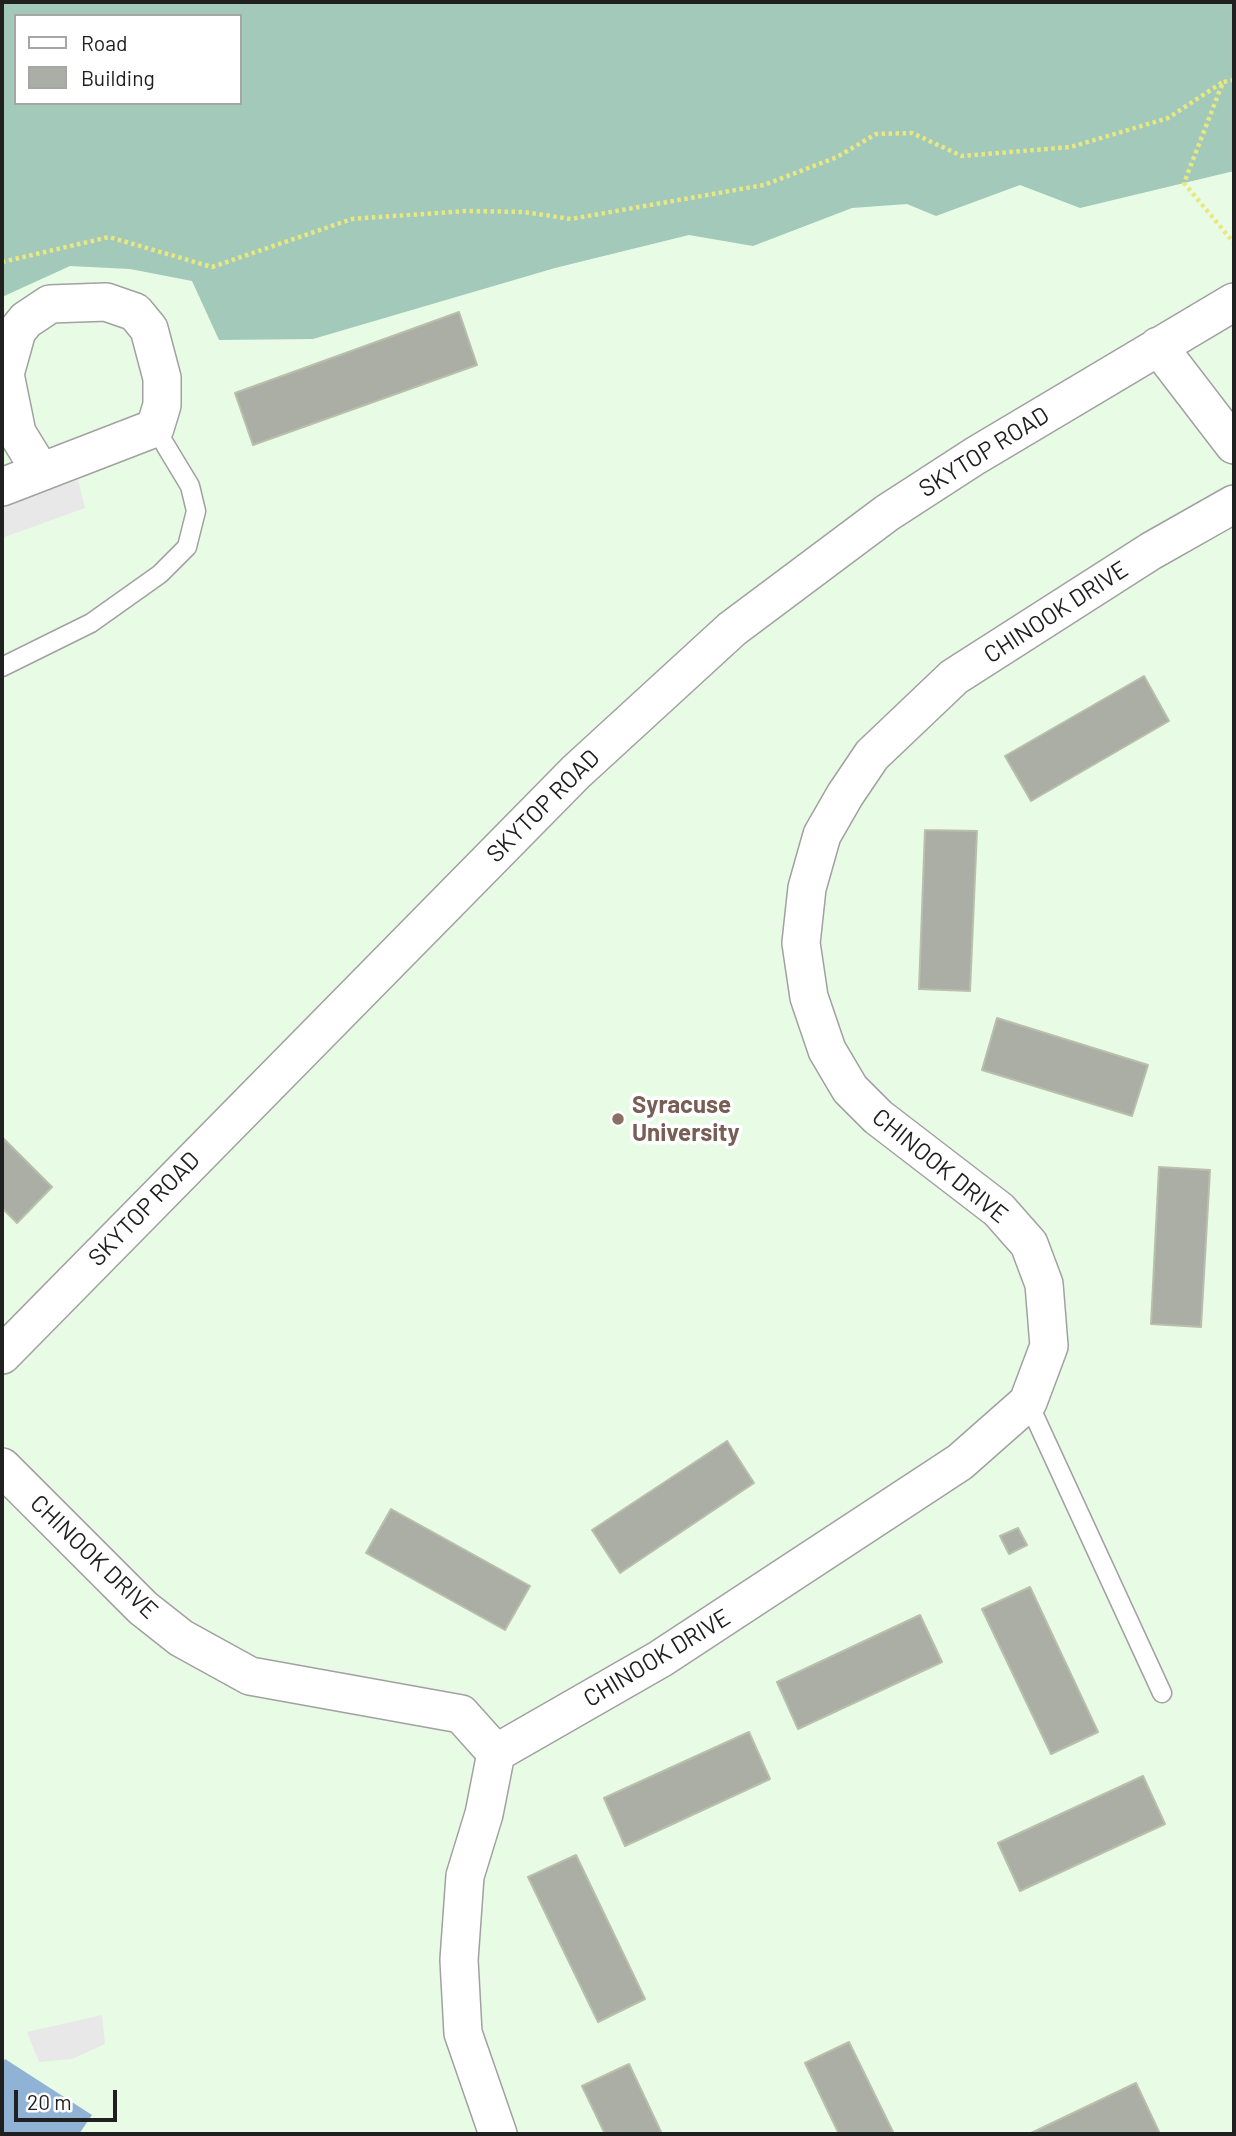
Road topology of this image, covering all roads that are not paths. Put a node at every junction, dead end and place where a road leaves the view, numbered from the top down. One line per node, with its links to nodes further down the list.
1 (1234, 302): 3 (street, SKYTOP ROAD)
2 (1234, 319): 3 (street, SKYTOP ROAD)
3 (1158, 346): 5 (street); 10 (street, SKYTOP ROAD)
4 (155, 428): 6 (street); 6 (street); 9 (lane)
5 (1234, 445)
6 (41, 472): 7 (street)
7 (2, 487)
8 (1234, 504): 11 (street, CHINOOK DRIVE)
9 (2, 667)
10 (2, 1355)
11 (1028, 1402): 13 (lane); 14 (street, CHINOOK DRIVE)
12 (2, 1467): 14 (street, CHINOOK DRIVE)
13 (1162, 1693)
14 (496, 1753): 15 (street)
15 (498, 2134)

